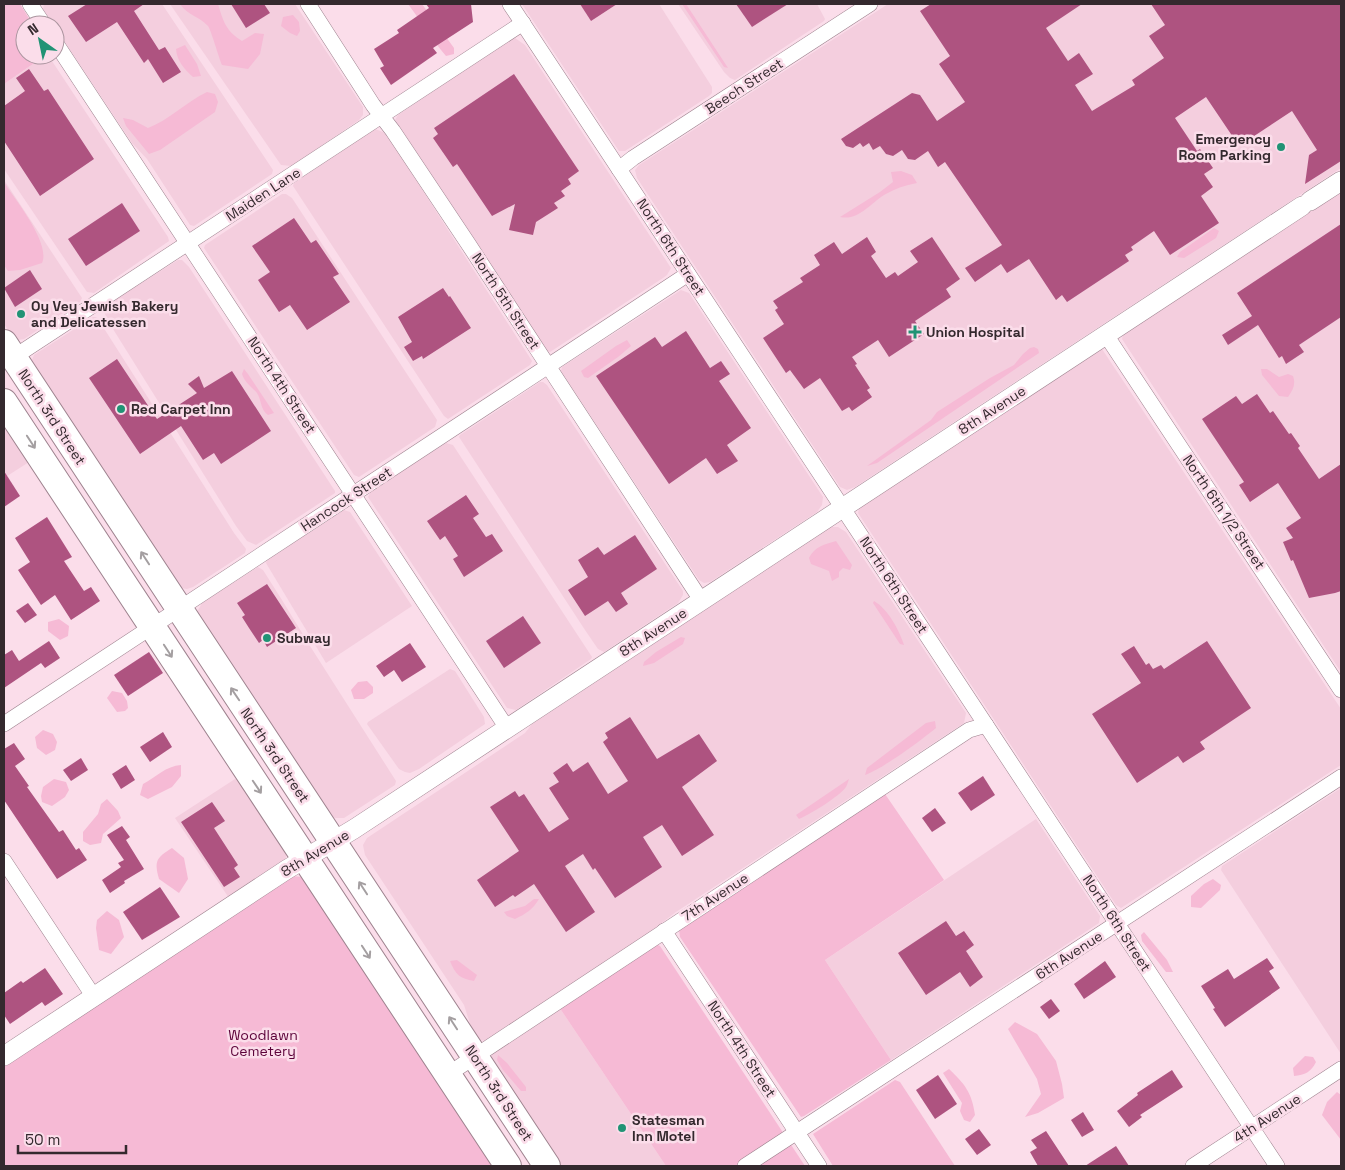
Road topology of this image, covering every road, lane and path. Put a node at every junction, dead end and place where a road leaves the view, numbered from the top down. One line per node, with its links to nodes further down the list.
1 (30, 4): 5 (street)
2 (308, 4): 8 (street, North 5th Street)
3 (510, 4): 6 (street, North 6th Street)
4 (870, 4): 9 (street, Beech Street)
5 (37, 15)
6 (523, 23): 8 (street, Maiden Lane); 9 (street, North 6th Street)
7 (65, 57): 11 (street, North 4th Street)
8 (382, 116): 11 (street, Maiden Lane); 15 (street, North 5th Street)
9 (619, 169): 12 (street, North 6th Street)
10 (1341, 181): 13 (street, 8th Avenue)
11 (189, 243): 14 (street, Maiden Lane); 17 (street, North 4th Street)
12 (688, 274): 15 (street, Hancock Street); 18 (street, North 6th Street)
13 (1106, 335): 18 (street, 8th Avenue); 22 (street, North 6th 1/2 Street)
14 (7, 355): 20 (highway, North 3rd Street, one-way to 14)
15 (548, 366): 17 (street, Hancock Street); 19 (street, North 5th Street)
16 (4, 402): 21 (highway, one-way to 21)
17 (353, 494): 20 (street, Hancock Street); 25 (street, North 4th Street)
18 (843, 508): 19 (street, 8th Avenue); 24 (street, North 6th Street)
19 (701, 600): 25 (street, 8th Avenue)
20 (178, 608): 21 (street, Hancock Street); 27 (highway, North 3rd Street, one-way to 20)
21 (151, 626): 23 (street, Hancock Street); 28 (highway, one-way to 28)
22 (1341, 690)
23 (4, 724)
24 (986, 724): 30 (street, North 6th Street); 31 (street, 7th Avenue)
25 (507, 728): 27 (street, 8th Avenue)
26 (1341, 777): 30 (street, 6th Avenue)
27 (333, 842): 28 (street, 8th Avenue); 34 (highway, North 3rd Street, one-way to 27)
28 (305, 859): 32 (street, 8th Avenue); 36 (highway, one-way to 36)
29 (4, 862): 32 (street)
30 (1117, 924): 37 (street, North 6th Street); 38 (street, 6th Avenue)
31 (664, 932): 34 (street, 7th Avenue); 38 (street, North 4th Street)
32 (94, 997): 33 (street, 8th Avenue)
33 (4, 1056)
34 (475, 1056): 36 (street, 7th Avenue); 40 (highway, North 3rd Street)
35 (1341, 1069): 37 (street, 4th Avenue)
36 (447, 1075): 39 (highway)
37 (1252, 1128): 43 (street, 4th Avenue); 44 (street, North 6th Street)
38 (797, 1133): 41 (street, 6th Avenue); 42 (street, North 4th Street)
39 (508, 1166)
40 (547, 1166)
41 (745, 1166)
42 (819, 1166)
43 (1193, 1166)
44 (1277, 1166)

